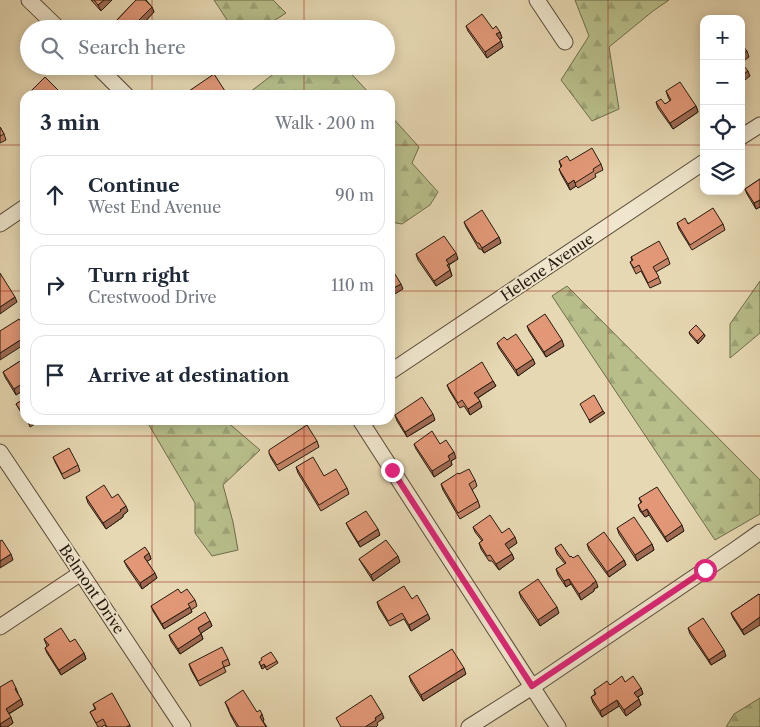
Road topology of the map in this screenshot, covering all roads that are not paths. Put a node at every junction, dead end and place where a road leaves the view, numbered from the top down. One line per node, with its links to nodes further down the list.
1 (30, 0): 3 (street)
2 (537, 0): 4 (street)
3 (50, 20)
4 (565, 42)
5 (106, 75): 6 (street)
6 (121, 90)
7 (760, 125): 8 (street)
8 (745, 135)
9 (700, 165): 12 (street, Helene Avenue)
10 (20, 210): 11 (street)
11 (0, 224)
12 (395, 369)
13 (363, 425): 18 (street)
14 (0, 452): 16 (street, Belmont Drive)
15 (760, 532): 18 (street)
16 (81, 573): 17 (street); 19 (street, Belmont Drive)
17 (0, 627)
18 (532, 686): 20 (street); 21 (street)
19 (182, 727)
20 (469, 727)
21 (558, 727)

